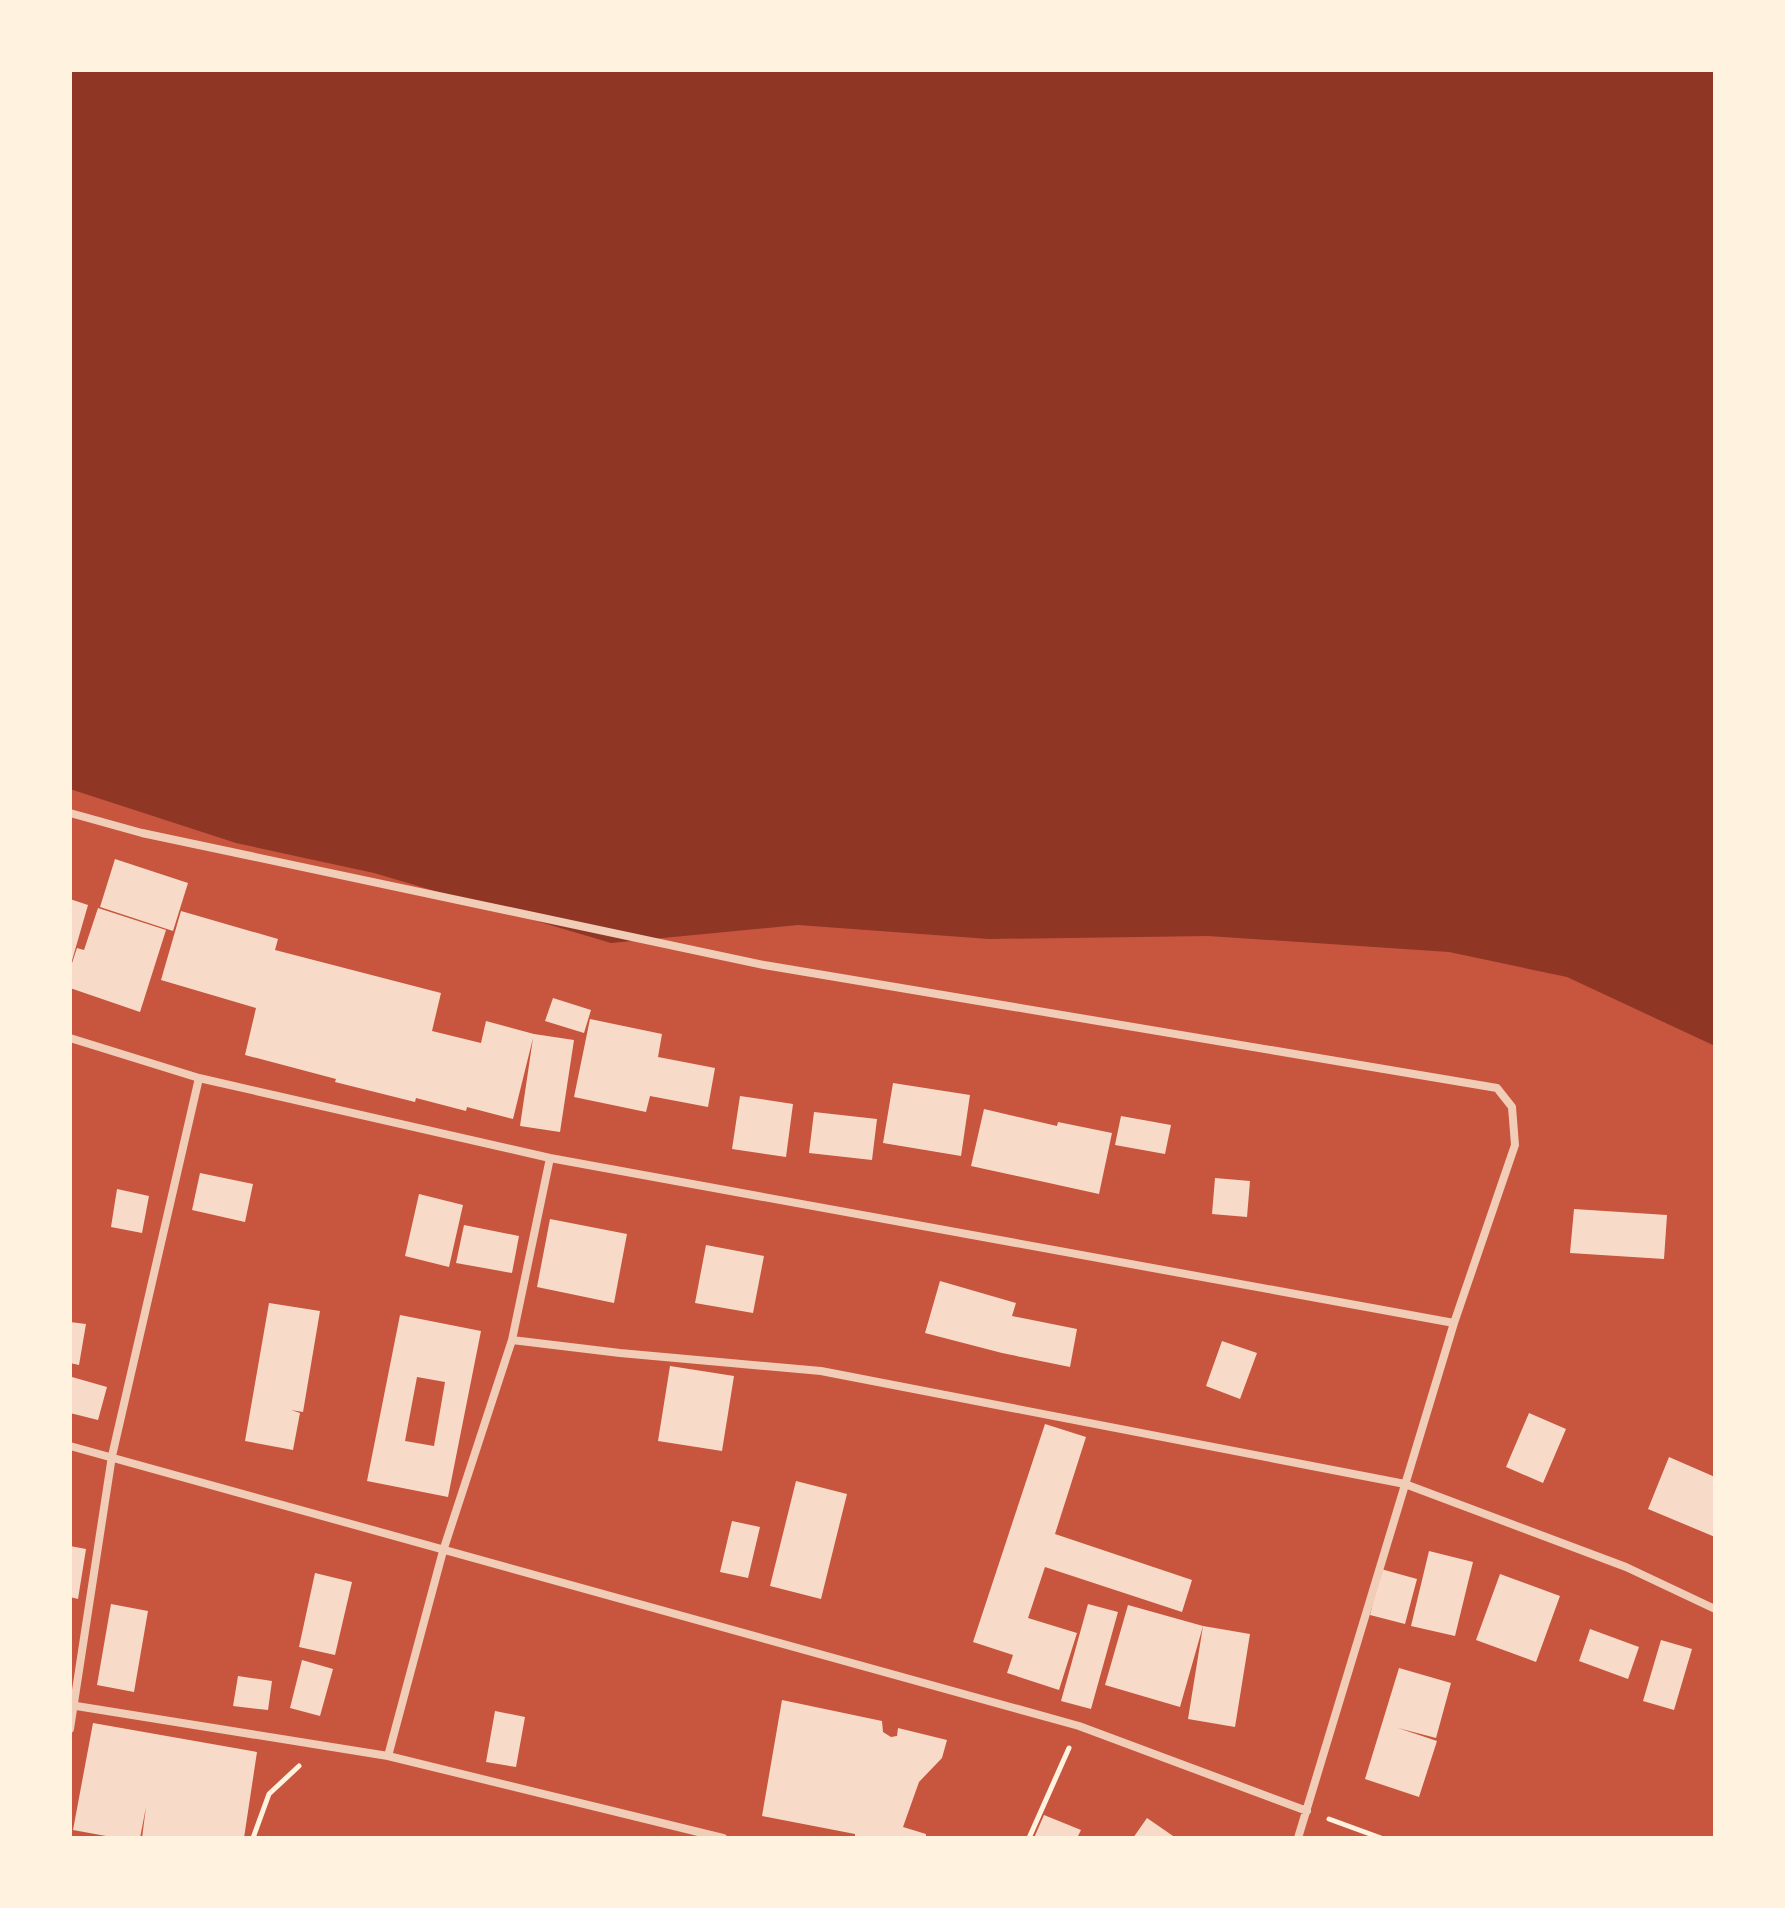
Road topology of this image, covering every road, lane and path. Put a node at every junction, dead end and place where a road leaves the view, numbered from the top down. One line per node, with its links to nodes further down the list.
1 (70, 813): 5 (street)
2 (70, 1038): 3 (street)
3 (199, 1078): 4 (street); 8 (street)
4 (550, 1158): 5 (street); 6 (street)
5 (1454, 1323): 9 (street)
6 (512, 1340): 9 (street); 10 (street)
7 (70, 1446): 8 (street)
8 (112, 1456): 10 (street); 12 (street)
9 (1405, 1484): 11 (street); 17 (street)
10 (443, 1551): 13 (street); 16 (street)
11 (1715, 1609)
12 (73, 1705): 14 (street); 15 (street)
13 (1079, 1726): 17 (street); 20 (path)
14 (70, 1729)
15 (324, 1745): 16 (street); 18 (path)
16 (388, 1756): 19 (street)
17 (1307, 1811): 21 (street); 22 (path)
18 (253, 1838)
19 (723, 1838)
20 (1029, 1838)
21 (1298, 1838)
22 (1381, 1838)

